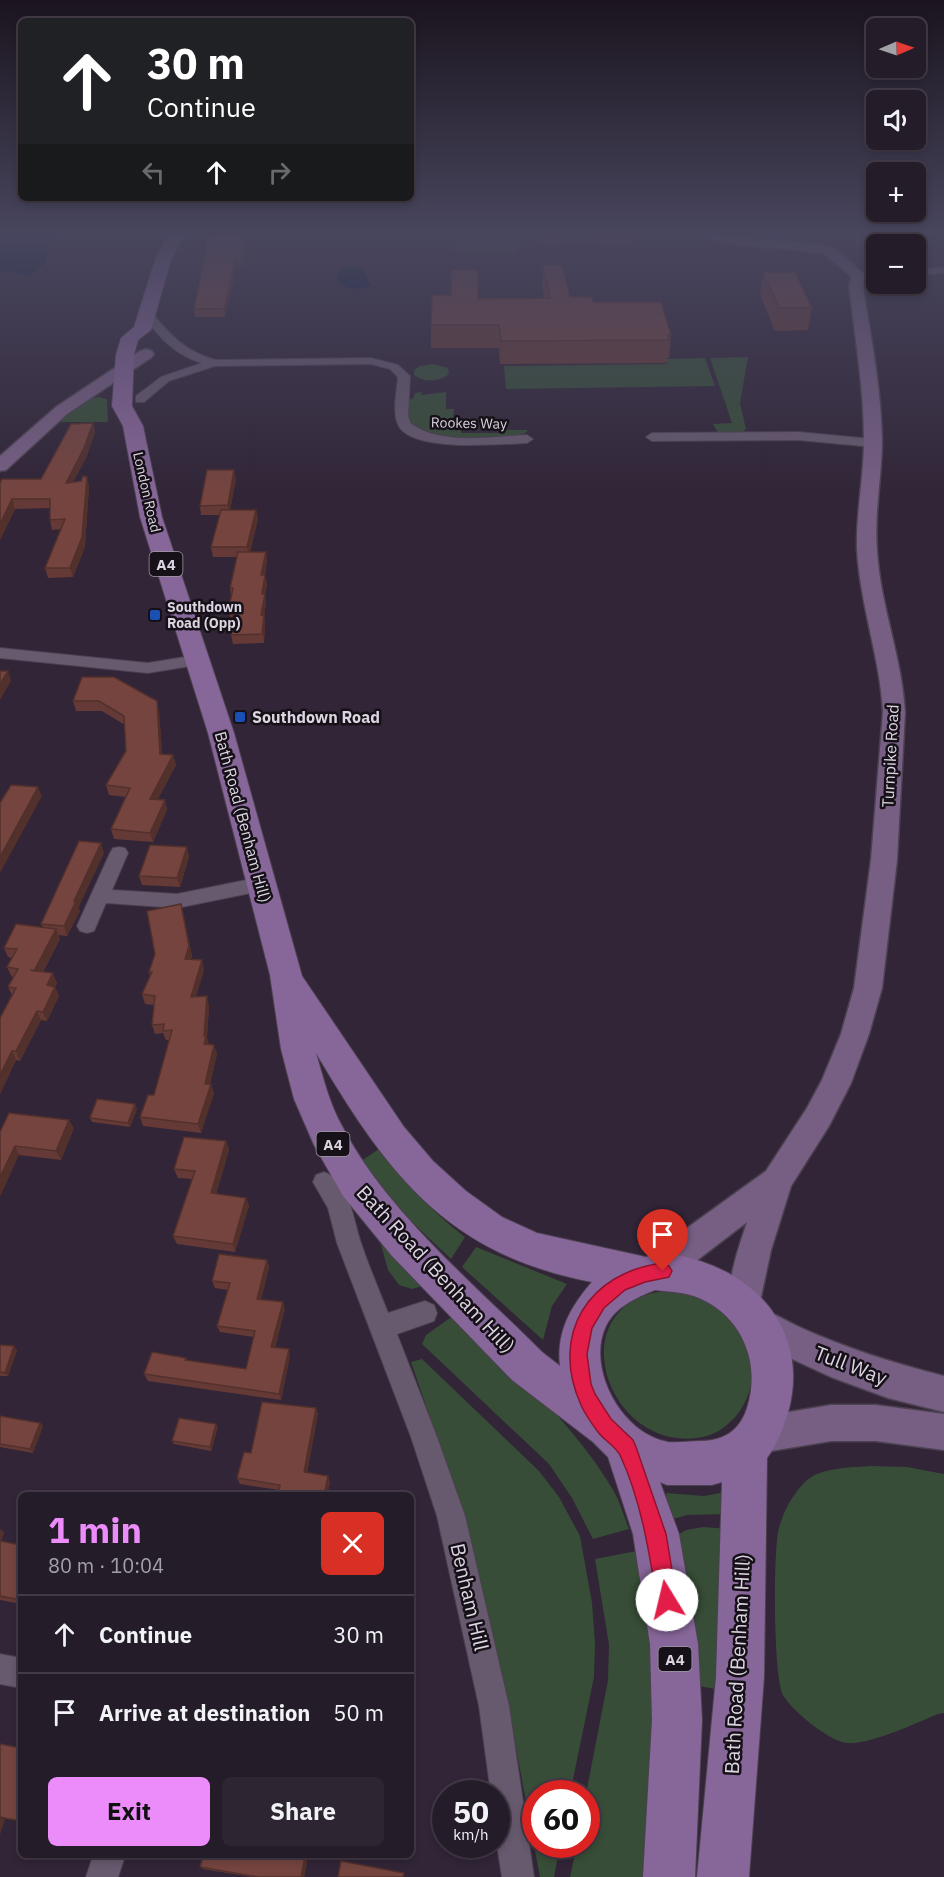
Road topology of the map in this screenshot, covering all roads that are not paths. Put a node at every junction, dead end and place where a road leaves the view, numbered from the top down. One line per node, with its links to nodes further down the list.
1 (861, 321): 10 (street, Turnpike Road)
2 (144, 322): 3 (main road); 4 (street, Rookes Way); 5 (main road)
3 (146, 354): 5 (street); 7 (main road)
4 (216, 363): 7 (street, Rookes Way); 9 (street, Rookes Way)
5 (124, 364): 6 (street); 7 (main road)
6 (83, 395): 7 (street); 11 (street)
7 (130, 399): 13 (main road, London Road / A4)
8 (651, 437): 10 (street)
9 (527, 438)
10 (873, 443): 19 (street, Turnpike Road)
11 (0, 466)
12 (0, 653): 13 (street)
13 (196, 660): 15 (main road, Bath Road (Benham Hill) / A4)
14 (119, 853): 16 (street)
15 (261, 884): 16 (street); 18 (main road, Bath Road (Benham Hill) / A4)
16 (100, 896): 17 (street)
17 (87, 926)
18 (286, 975): 21 (main road, Bath Road (Benham Hill) / A4); 27 (main road, Bath Road (Benham Hill) / A4)
19 (777, 1181): 21 (street, Turnpike Road); 23 (street, Turnpike Road)
20 (324, 1182): 24 (street, Benham Hill)
21 (654, 1272): 23 (main road, A4); 27 (main road, A4)
22 (425, 1312): 24 (street)
23 (752, 1316): 25 (street, Tull Way); 28 (main road)
24 (381, 1327): 33 (street, Benham Hill)
25 (944, 1394)
26 (944, 1432): 28 (street)
27 (615, 1436): 28 (main road, A4); 34 (main road, A4)
28 (752, 1443): 35 (main road, Bath Road (Benham Hill))
29 (0, 1669): 30 (street)
30 (18, 1672)
31 (108, 1858): 32 (street)
32 (102, 1877)
33 (518, 1877)
34 (669, 1877)
35 (723, 1877)

